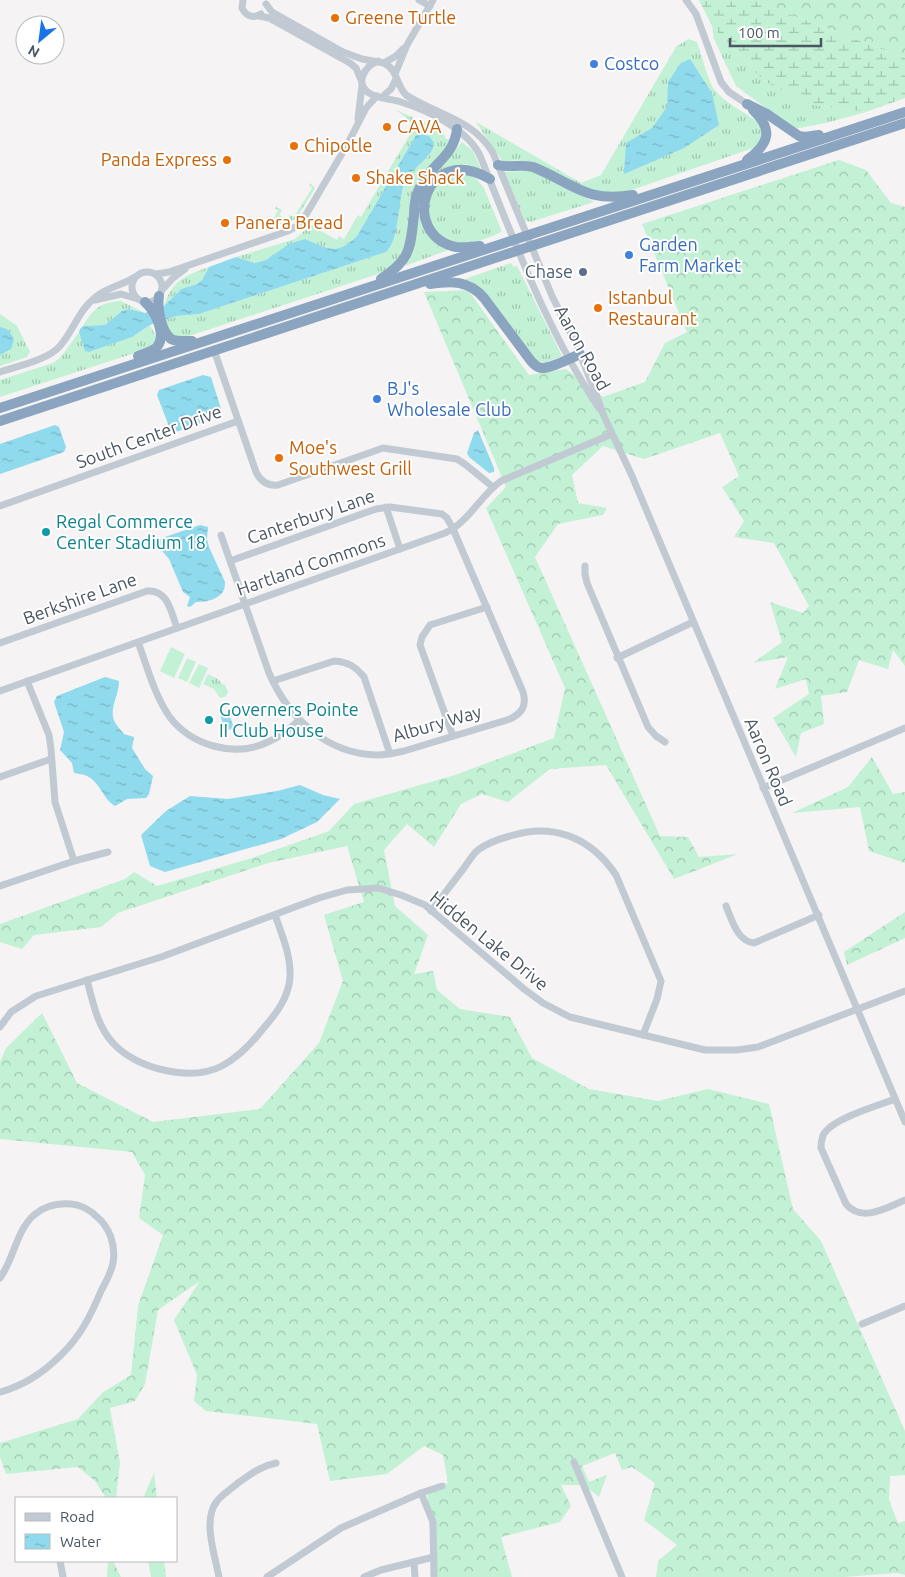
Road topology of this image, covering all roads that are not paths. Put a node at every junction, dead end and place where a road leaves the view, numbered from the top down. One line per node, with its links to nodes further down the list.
1 (243, 0): 6 (street)
2 (419, 0): 5 (street)
3 (686, 0): 12 (street)
4 (265, 2): 6 (street); 8 (street)
5 (432, 3): 7 (street)
6 (259, 16): 10 (street)
7 (407, 45): 8 (street); 9 (street)
8 (381, 62): 9 (street); 10 (street)
9 (396, 77): 11 (street); 18 (street, Aaron Road)
10 (362, 82): 11 (street); 15 (street)
11 (379, 97): 15 (street); 16 (street)
12 (747, 104): 17 (highway); 19 (highway)
13 (905, 112): 17 (highway)
14 (905, 123): 25 (highway)
15 (357, 124): 27 (street)
16 (457, 129): 20 (street); 30 (highway)
17 (848, 130): 19 (highway)
18 (498, 165): 21 (highway); 22 (street, Aaron Road)
19 (739, 166): 21 (highway)
20 (490, 179): 23 (street); 24 (highway)
21 (664, 190): 22 (highway)
22 (526, 235): 23 (highway); 25 (street, Aaron Road)
23 (514, 239): 24 (highway); 26 (street, Aaron Road)
24 (500, 244): 30 (highway)
25 (531, 246): 26 (highway); 39 (street, Aaron Road)
26 (518, 251): 31 (highway); 40 (street, Aaron Road)
27 (194, 263): 28 (street); 32 (street)
28 (156, 274): 29 (street); 32 (street)
29 (136, 277): 33 (street); 34 (street)
30 (371, 286): 37 (highway)
31 (402, 289): 38 (highway); 40 (highway)
32 (160, 294): 33 (street); 35 (highway)
33 (142, 300): 34 (street); 35 (highway)
34 (90, 302): 41 (street)
35 (155, 310): 36 (highway)
36 (162, 331): 37 (highway); 42 (highway)
37 (202, 341): 42 (highway)
38 (214, 350): 45 (street); 46 (highway)
39 (580, 354): 40 (highway); 44 (street, Aaron Road)
40 (569, 358): 44 (street, Aaron Road)
41 (0, 372)
42 (87, 379): 43 (highway)
43 (0, 408)
44 (603, 414): 47 (street, Aaron Road)
45 (238, 420): 48 (street, South Center Drive); 49 (street, South Center Drive)
46 (0, 421)
47 (612, 434): 48 (street, Hartland Commons); 58 (street, Aaron Road)
48 (493, 487): 51 (street, Hartland Commons)
49 (0, 506)
50 (386, 507): 51 (street, Canterbury Lane); 53 (street); 54 (street, Canterbury Lane)
51 (453, 529): 53 (street, Hartland Commons); 57 (street, Albury Way)
52 (221, 535): 54 (street, Albury Way)
53 (400, 549): 56 (street, Hartland Commons)
54 (230, 561): 56 (street, Albury Way)
55 (586, 566): 62 (street)
56 (246, 604): 59 (street, Hartland Commons); 64 (street, Albury Way)
57 (488, 606): 68 (street); 68 (street, Albury Way)
58 (693, 622): 62 (street); 73 (street, Aaron Road)
59 (177, 628): 60 (street, Hartland Commons); 61 (street, Berkshire Lane)
60 (138, 642): 63 (street, Hartland Commons); 66 (street)
61 (0, 644)
62 (618, 658): 69 (street)
63 (27, 681): 65 (street, Hartland Commons); 71 (street)
64 (273, 681): 66 (street, Albury Way); 70 (street)
65 (0, 691)
66 (299, 720): 70 (street, Albury Way)
67 (905, 728): 73 (street)
68 (453, 736): 70 (street, Albury Way)
69 (665, 742)
70 (390, 754)
71 (51, 759): 72 (street); 75 (street)
72 (0, 777)
73 (763, 788): 80 (street, Aaron Road)
74 (108, 852): 75 (street)
75 (74, 861): 76 (street)
76 (0, 886)
77 (726, 906): 80 (street)
78 (431, 911): 79 (street, Hidden Lake Drive); 85 (street, Hidden Lake Drive); 85 (street)
79 (275, 915): 81 (street, Hidden Lake Drive); 81 (street)
80 (818, 915): 83 (street, Aaron Road)
81 (87, 980): 84 (street, Hidden Lake Drive)
82 (905, 991): 83 (street, Hidden Lake Drive)
83 (857, 1010): 85 (street, Hidden Lake Drive); 86 (street, Aaron Road)
84 (0, 1027)
85 (643, 1035)
86 (895, 1098): 87 (street, Aaron Road); 88 (street)
87 (905, 1122)
88 (905, 1200)
89 (0, 1278): 92 (street)
90 (905, 1306): 91 (street)
91 (862, 1324)
92 (0, 1392)
93 (574, 1462): 106 (street)
94 (276, 1463): 101 (street)
95 (442, 1486): 96 (street)
96 (421, 1494): 97 (street); 102 (street)
97 (434, 1557): 99 (street); 105 (street)
98 (60, 1562): 100 (street)
99 (414, 1562): 103 (street); 104 (street)
100 (63, 1577)
101 (219, 1577)
102 (266, 1577)
103 (364, 1577)
104 (414, 1577)
105 (434, 1577)
106 (622, 1577)

